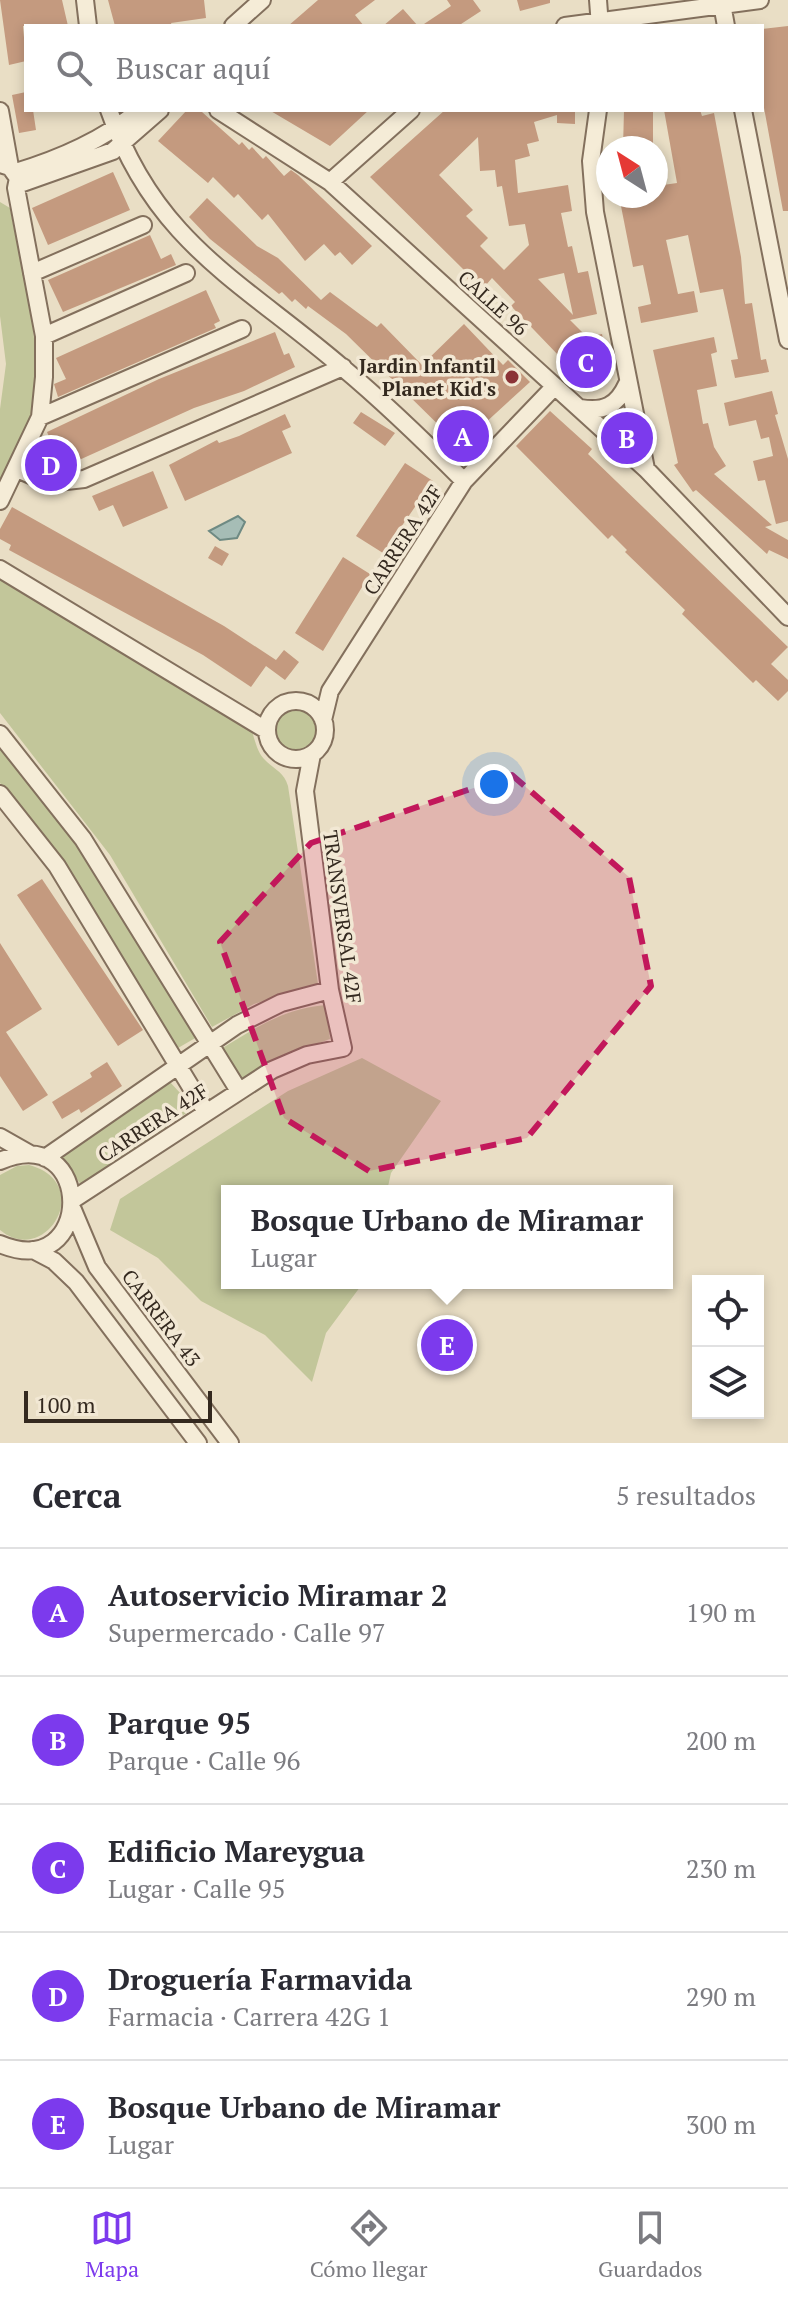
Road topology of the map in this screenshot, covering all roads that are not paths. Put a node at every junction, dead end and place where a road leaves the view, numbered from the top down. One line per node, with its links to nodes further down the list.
1 (85, 0): 7 (street)
2 (262, 0): 8 (street)
3 (598, 0): 6 (street)
4 (760, 0): 5 (street)
5 (722, 4): 6 (street); 9 (street)
6 (600, 23)
7 (88, 24)
8 (235, 24)
9 (726, 24)
10 (0, 111): 20 (street)
11 (110, 112): 18 (street)
12 (137, 112): 18 (street)
13 (158, 112): 19 (street)
14 (221, 112): 21 (street, CALLE 96)
15 (409, 112): 21 (street)
16 (598, 112): 30 (street)
17 (743, 112): 28 (street)
18 (116, 129): 19 (street); 20 (street)
19 (122, 146): 20 (street); 29 (street)
20 (12, 175): 22 (street); 24 (street)
21 (330, 182): 31 (street, CALLE 96)
22 (0, 200)
23 (143, 225): 24 (street)
24 (32, 273): 27 (street)
25 (186, 273): 27 (street)
26 (242, 329): 33 (street)
27 (44, 336): 33 (street)
28 (788, 340)
29 (343, 367): 34 (street); 36 (street)
30 (627, 384): 32 (street); 35 (street)
31 (555, 386): 32 (street, CALLE 96); 36 (street, CARRERA 42F)
32 (580, 408): 35 (street, CALLE 96)
33 (40, 417): 34 (street)
34 (17, 469): 37 (street)
35 (646, 469): 39 (street, CALLE 96)
36 (464, 481): 40 (street, CARRERA 42F)
37 (0, 501)
38 (0, 569): 43 (street)
39 (785, 611)
40 (330, 691): 41 (street, CARRERA 42F); 42 (street, CARRERA 42F)
41 (309, 704): 42 (street); 43 (street)
42 (323, 720): 45 (street)
43 (268, 722): 46 (street)
44 (0, 734): 50 (street)
45 (312, 754): 46 (street); 47 (street, TRANSVERSAL 42F)
46 (288, 759): 47 (street, TRANSVERSAL 42F)
47 (305, 791): 49 (street, TRANSVERSAL 42F)
48 (0, 794): 52 (street)
49 (330, 990): 50 (street, CARRERA 42F); 51 (street, TRANSVERSAL 42F)
50 (209, 1043): 52 (street, CARRERA 42F); 53 (street)
51 (343, 1048): 53 (street, CARRERA 42F)
52 (176, 1065): 54 (street); 56 (street, CARRERA 42F)
53 (239, 1091): 54 (street, CARRERA 42F)
54 (206, 1112): 58 (street, CARRERA 42F)
55 (0, 1137): 56 (street)
56 (37, 1156): 57 (street); 58 (street, CARRERA 43)
57 (0, 1161)
58 (73, 1204): 60 (street, CARRERA 42F); 62 (street, CARRERA 43)
59 (0, 1245): 60 (street)
60 (33, 1250): 61 (street)
61 (198, 1443)
62 (230, 1443)

